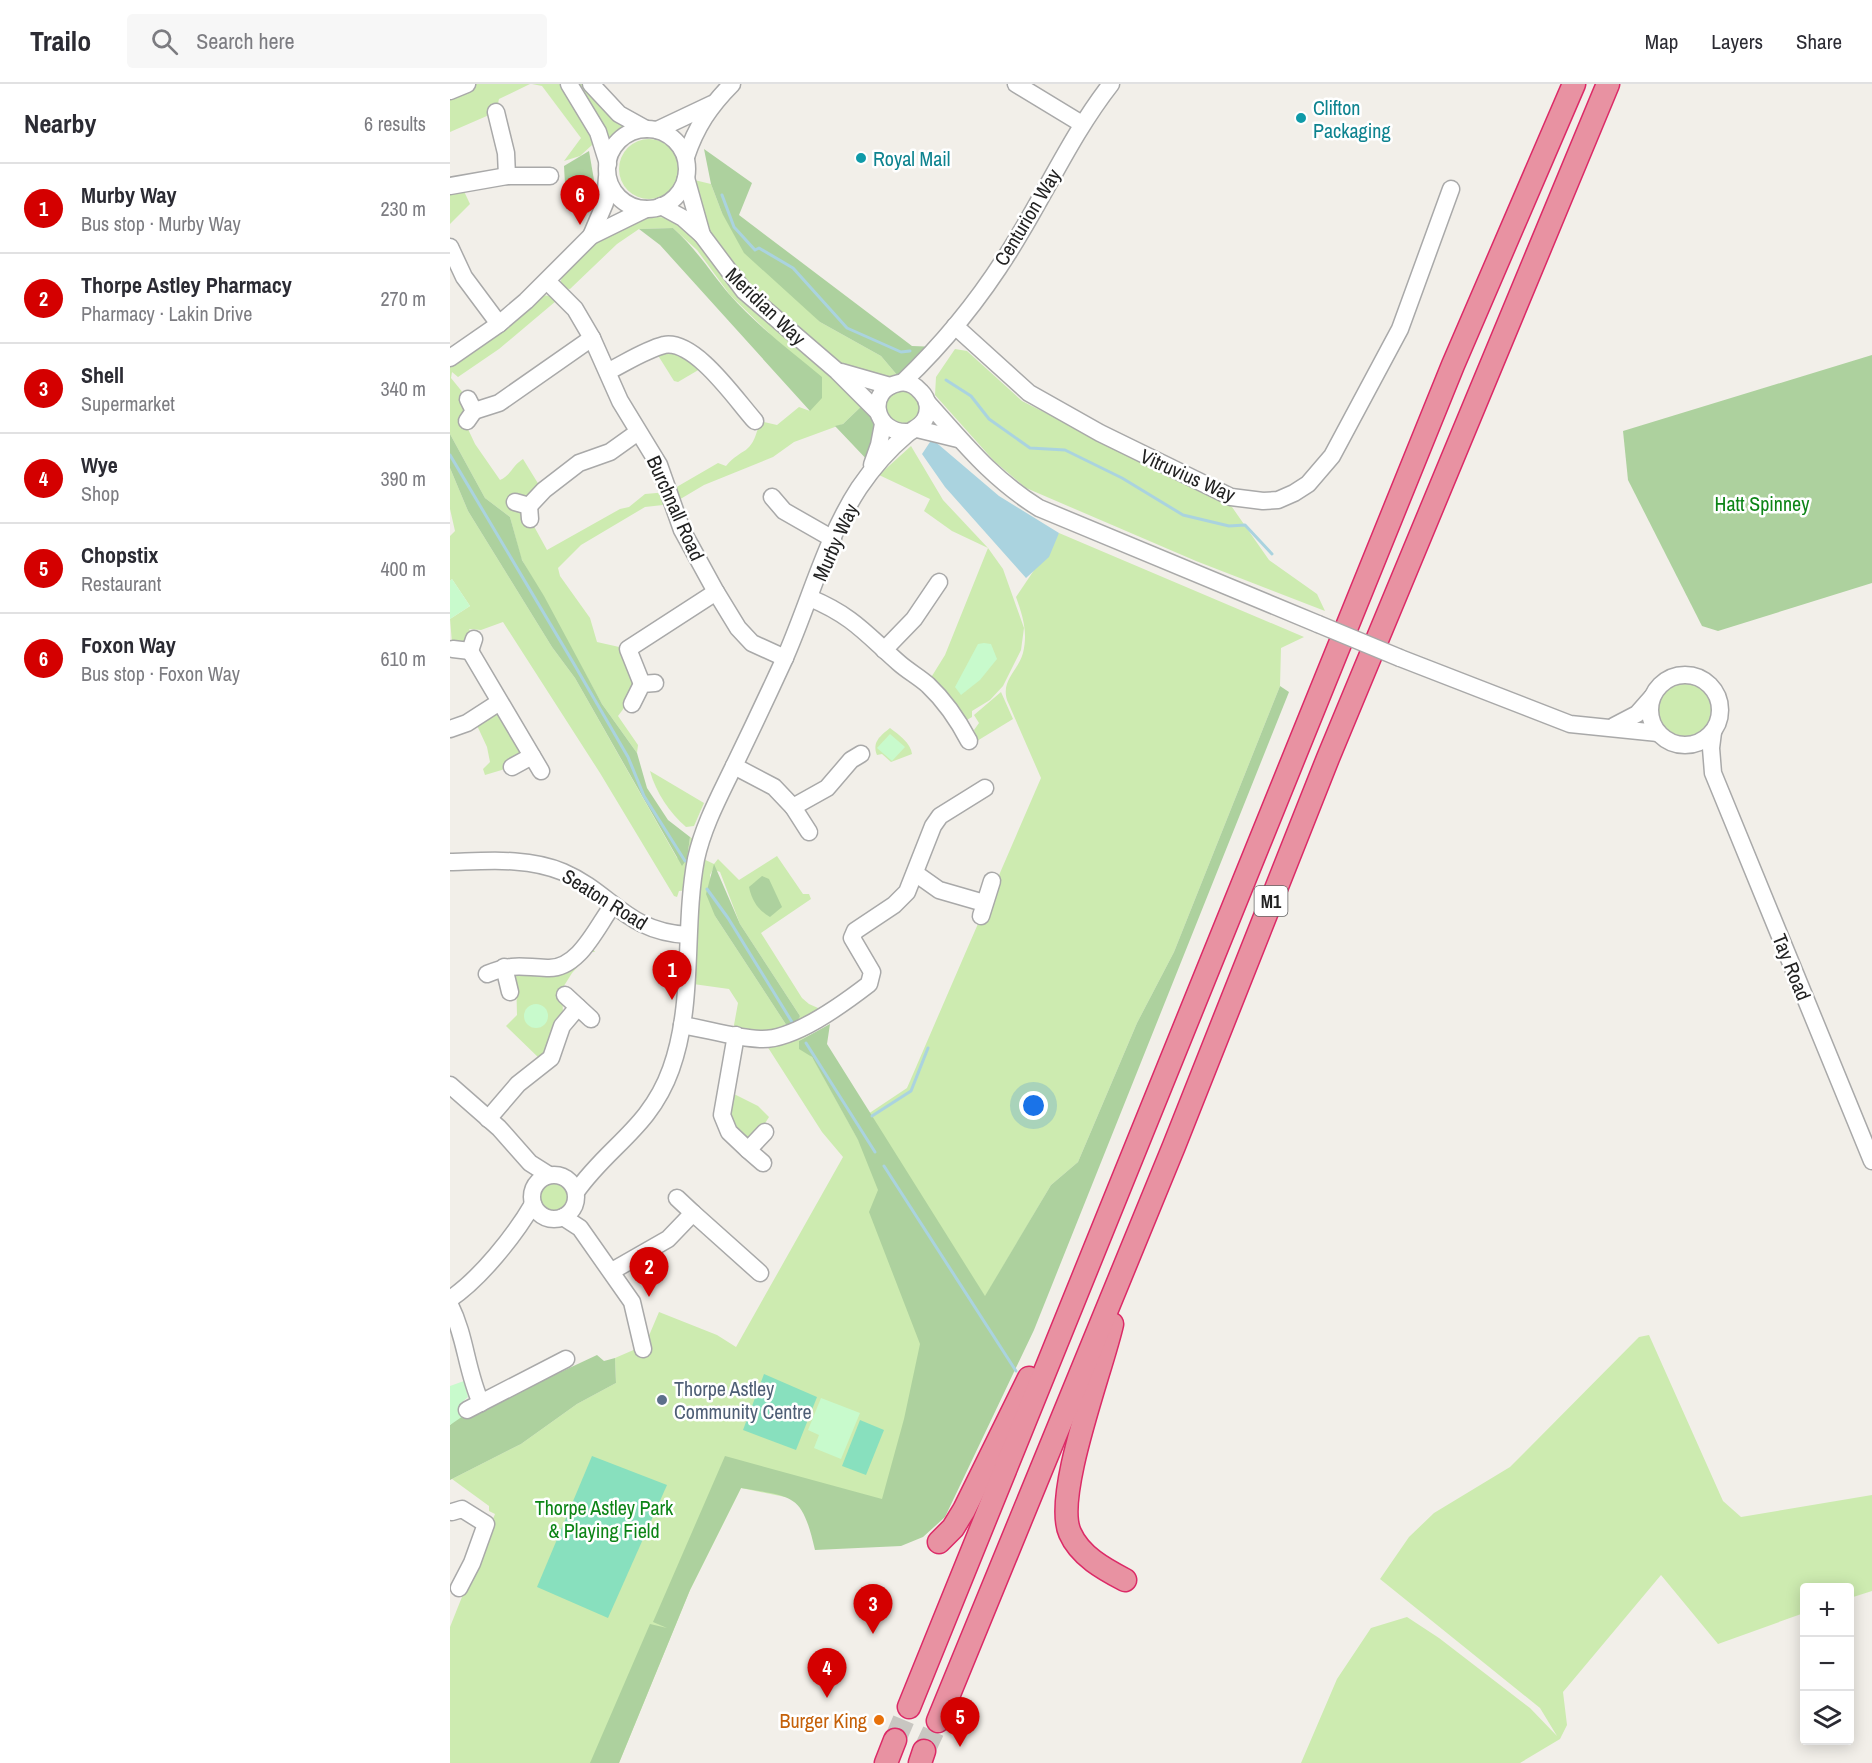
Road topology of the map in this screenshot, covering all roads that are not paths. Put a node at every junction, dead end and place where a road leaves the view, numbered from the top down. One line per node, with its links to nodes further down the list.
1 (467, 84): 9 (street)
2 (569, 84): 15 (street)
3 (591, 84): 13 (street)
4 (732, 84): 10 (street)
5 (1016, 84): 12 (street)
6 (1111, 84): 12 (street, Centurion Way)
7 (1574, 84): 99 (highway, M1)
8 (1608, 84): 96 (highway, M1)
9 (450, 91)
10 (712, 104): 13 (street); 14 (street)
11 (496, 112): 17 (street)
12 (1082, 124): 27 (street, Centurion Way)
13 (652, 129): 14 (street); 15 (street)
14 (686, 157): 18 (street)
15 (608, 169): 21 (street); 23 (street)
16 (554, 175): 17 (street)
17 (507, 176): 19 (street)
18 (686, 178): 21 (street); 22 (street, Meridian Way)
19 (450, 186)
20 (1451, 189): 27 (street, Vitruvius Way)
21 (654, 208): 22 (street, Meridian Way); 23 (street)
22 (702, 235): 32 (street, Meridian Way)
23 (591, 236): 25 (street)
24 (450, 247): 26 (street)
25 (547, 281): 26 (street); 28 (street, Burchnall Road)
26 (499, 324): 30 (street)
27 (955, 326): 29 (street, Centurion Way)
28 (592, 338): 31 (street, Burchnall Road); 35 (street)
29 (939, 347): 33 (street, Centurion Way); 34 (street, Centurion Way)
30 (450, 358)
31 (609, 371): 37 (street); 39 (street, Burchnall Road)
32 (837, 371): 33 (street, Meridian Way); 36 (street, Meridian Way)
33 (896, 384): 34 (street); 36 (street)
34 (926, 399): 38 (street); 40 (street)
35 (470, 410)
36 (880, 418): 38 (street); 41 (street, Murby Way)
37 (756, 425)
38 (913, 430): 40 (street); 41 (street, Murby Way)
39 (638, 432): 43 (street); 46 (street, Burchnall Road)
40 (957, 439): 54 (street, bridge)
41 (869, 474): 44 (street, Murby Way)
42 (772, 497): 44 (street)
43 (524, 509)
44 (833, 539): 47 (street, Murby Way)
45 (941, 580): 49 (street)
46 (716, 592): 50 (street, Burchnall Road); 53 (street)
47 (810, 598): 49 (street); 50 (street, Murby Way)
48 (465, 646): 52 (street)
49 (884, 650): 58 (street)
50 (785, 658): 62 (street, Murby Way)
51 (1652, 697): 54 (street); 56 (street); 57 (street)
52 (498, 703): 55 (street); 61 (street)
53 (632, 704)
54 (1614, 726): 57 (street)
55 (450, 729)
56 (1713, 732): 59 (street); 65 (street, Tay Road)
57 (1658, 733): 59 (street)
58 (969, 741)
59 (1681, 746): 65 (street, Tay Road)
60 (866, 752): 67 (street)
61 (532, 756): 63 (street); 64 (street)
62 (734, 766): 67 (street); 73 (street, Murby Way)
63 (512, 767)
64 (541, 771)
65 (1713, 773): 86 (street, Tay Road)
66 (982, 796): 70 (street)
67 (792, 807): 68 (street)
68 (809, 832)
69 (450, 862): 72 (street, Seaton Road)
70 (915, 873): 71 (street); 81 (street)
71 (992, 881)
72 (613, 905): 73 (street, Seaton Road); 74 (street)
73 (687, 935): 80 (street, Murby Way)
74 (504, 967): 75 (street); 76 (street)
75 (487, 974)
76 (510, 992)
77 (565, 995): 78 (street)
78 (578, 1007): 79 (street); 83 (street)
79 (591, 1019)
80 (682, 1025): 81 (street); 89 (street, Murby Way)
81 (736, 1035): 85 (street)
82 (450, 1085): 83 (street)
83 (488, 1119): 87 (street)
84 (765, 1132): 85 (street)
85 (748, 1150): 88 (street)
86 (1872, 1161)
87 (530, 1163): 90 (street); 91 (street)
88 (763, 1163)
89 (592, 1169): 90 (street, Murby Way); 93 (street, Murby Way)
90 (557, 1176): 91 (street); 93 (street)
91 (535, 1187): 94 (street)
92 (677, 1198): 95 (street)
93 (571, 1205): 94 (street); 97 (street)
94 (539, 1211): 100 (street)
95 (693, 1213): 97 (street); 98 (street)
96 (1130, 1250): 107 (highway); 110 (highway, M1)
97 (612, 1271): 102 (street)
98 (751, 1271)
99 (1088, 1271): 105 (highway); 109 (highway, M1)
100 (450, 1299)
101 (450, 1305): 103 (street)
102 (644, 1349)
103 (556, 1359)
104 (452, 1512): 106 (street)
105 (939, 1542)
106 (458, 1567): 108 (street)
107 (1125, 1580)
108 (459, 1588)
109 (909, 1707)
110 (938, 1721)
111 (895, 1740): 112 (highway)
112 (886, 1763)

